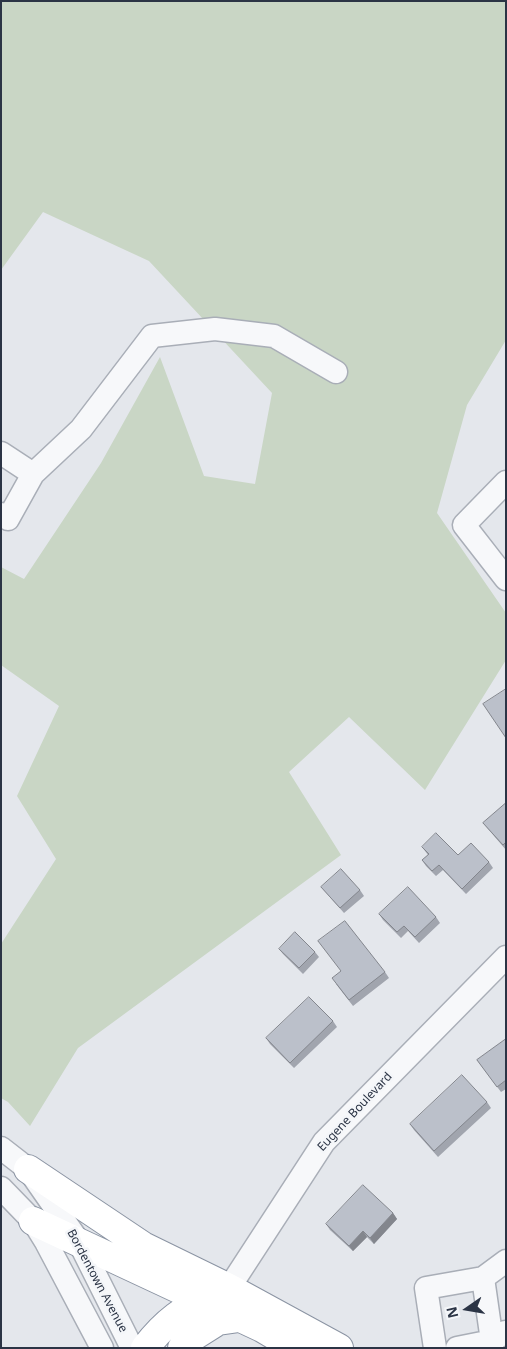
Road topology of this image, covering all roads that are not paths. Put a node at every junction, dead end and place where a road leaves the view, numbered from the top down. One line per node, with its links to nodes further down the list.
1 (336, 372): 3 (street)
2 (1, 453): 3 (street)
3 (33, 474): 5 (street)
4 (506, 482): 6 (street)
5 (1, 514)
6 (506, 579)
7 (506, 957): 15 (street, Eugene Boulevard)
8 (1, 1148): 9 (street, Bordentown Avenue)
9 (28, 1169): 12 (street, Bordentown Avenue); 15 (highway)
10 (1, 1188): 11 (street)
11 (33, 1220): 12 (highway); 19 (street)
12 (79, 1242): 16 (highway); 20 (street, Bordentown Avenue)
13 (506, 1261): 14 (street)
14 (483, 1278): 18 (street); 25 (street)
15 (229, 1288): 16 (highway); 24 (highway)
16 (202, 1300): 17 (highway); 21 (highway)
17 (239, 1318): 22 (highway); 23 (highway)
18 (499, 1336): 26 (street)
19 (102, 1348)
20 (132, 1348)
21 (145, 1348)
22 (182, 1348)
23 (296, 1348)
24 (339, 1348)
25 (435, 1348)
26 (457, 1348)

